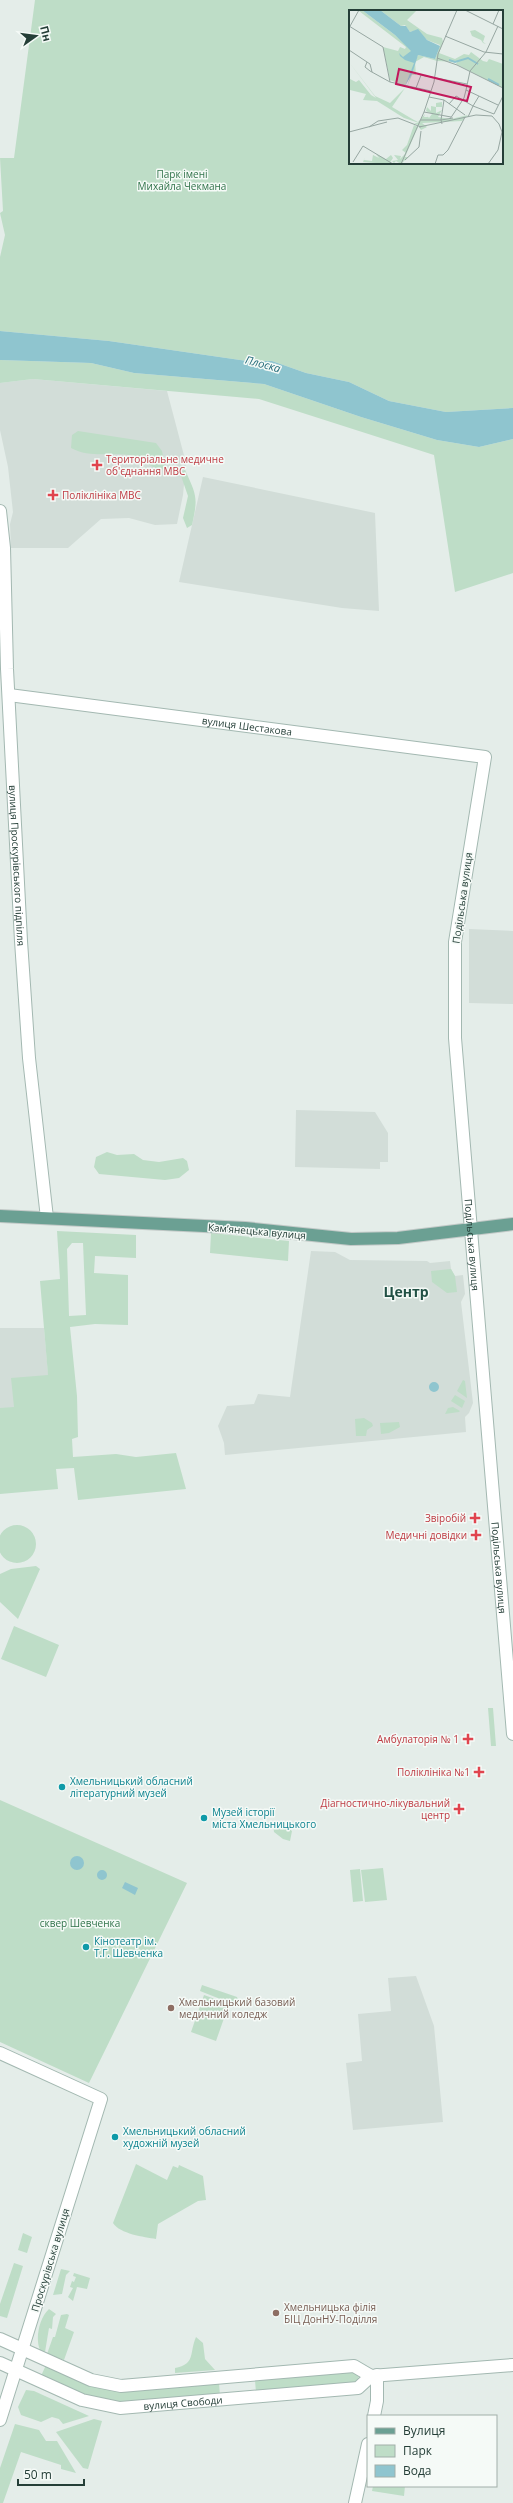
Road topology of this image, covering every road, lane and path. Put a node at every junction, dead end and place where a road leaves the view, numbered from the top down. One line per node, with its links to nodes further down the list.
1 (0, 511): 2 (street, вулиця Проскурівського підпілля)
2 (9, 695): 3 (street, вулиця Шестакова); 5 (street, вулиця Проскурівського підпілля)
3 (484, 757): 7 (street, Подільська вулиця)
4 (0, 1216): 5 (main road, Камʼянецька вулиця)
5 (46, 1218): 7 (main road, Камʼянецька вулиця)
6 (513, 1224): 7 (main road, Камʼянецька вулиця)
7 (472, 1229): 8 (street, Подільська вулиця)
8 (513, 1734)
9 (0, 2053): 11 (street, Проскурівська вулиця)
10 (0, 2339): 11 (street)
11 (22, 2349): 14 (street, Проскурівська вулиця); 15 (street)
12 (0, 2363): 14 (street, вулиця Свободи)
13 (513, 2364): 15 (street)
14 (15, 2370): 15 (street, вулиця Свободи); 17 (street, Проскурівська вулиця)
15 (374, 2375): 16 (street)
16 (374, 2415)
17 (0, 2420)
18 (367, 2449): 19 (street)
19 (355, 2503)

